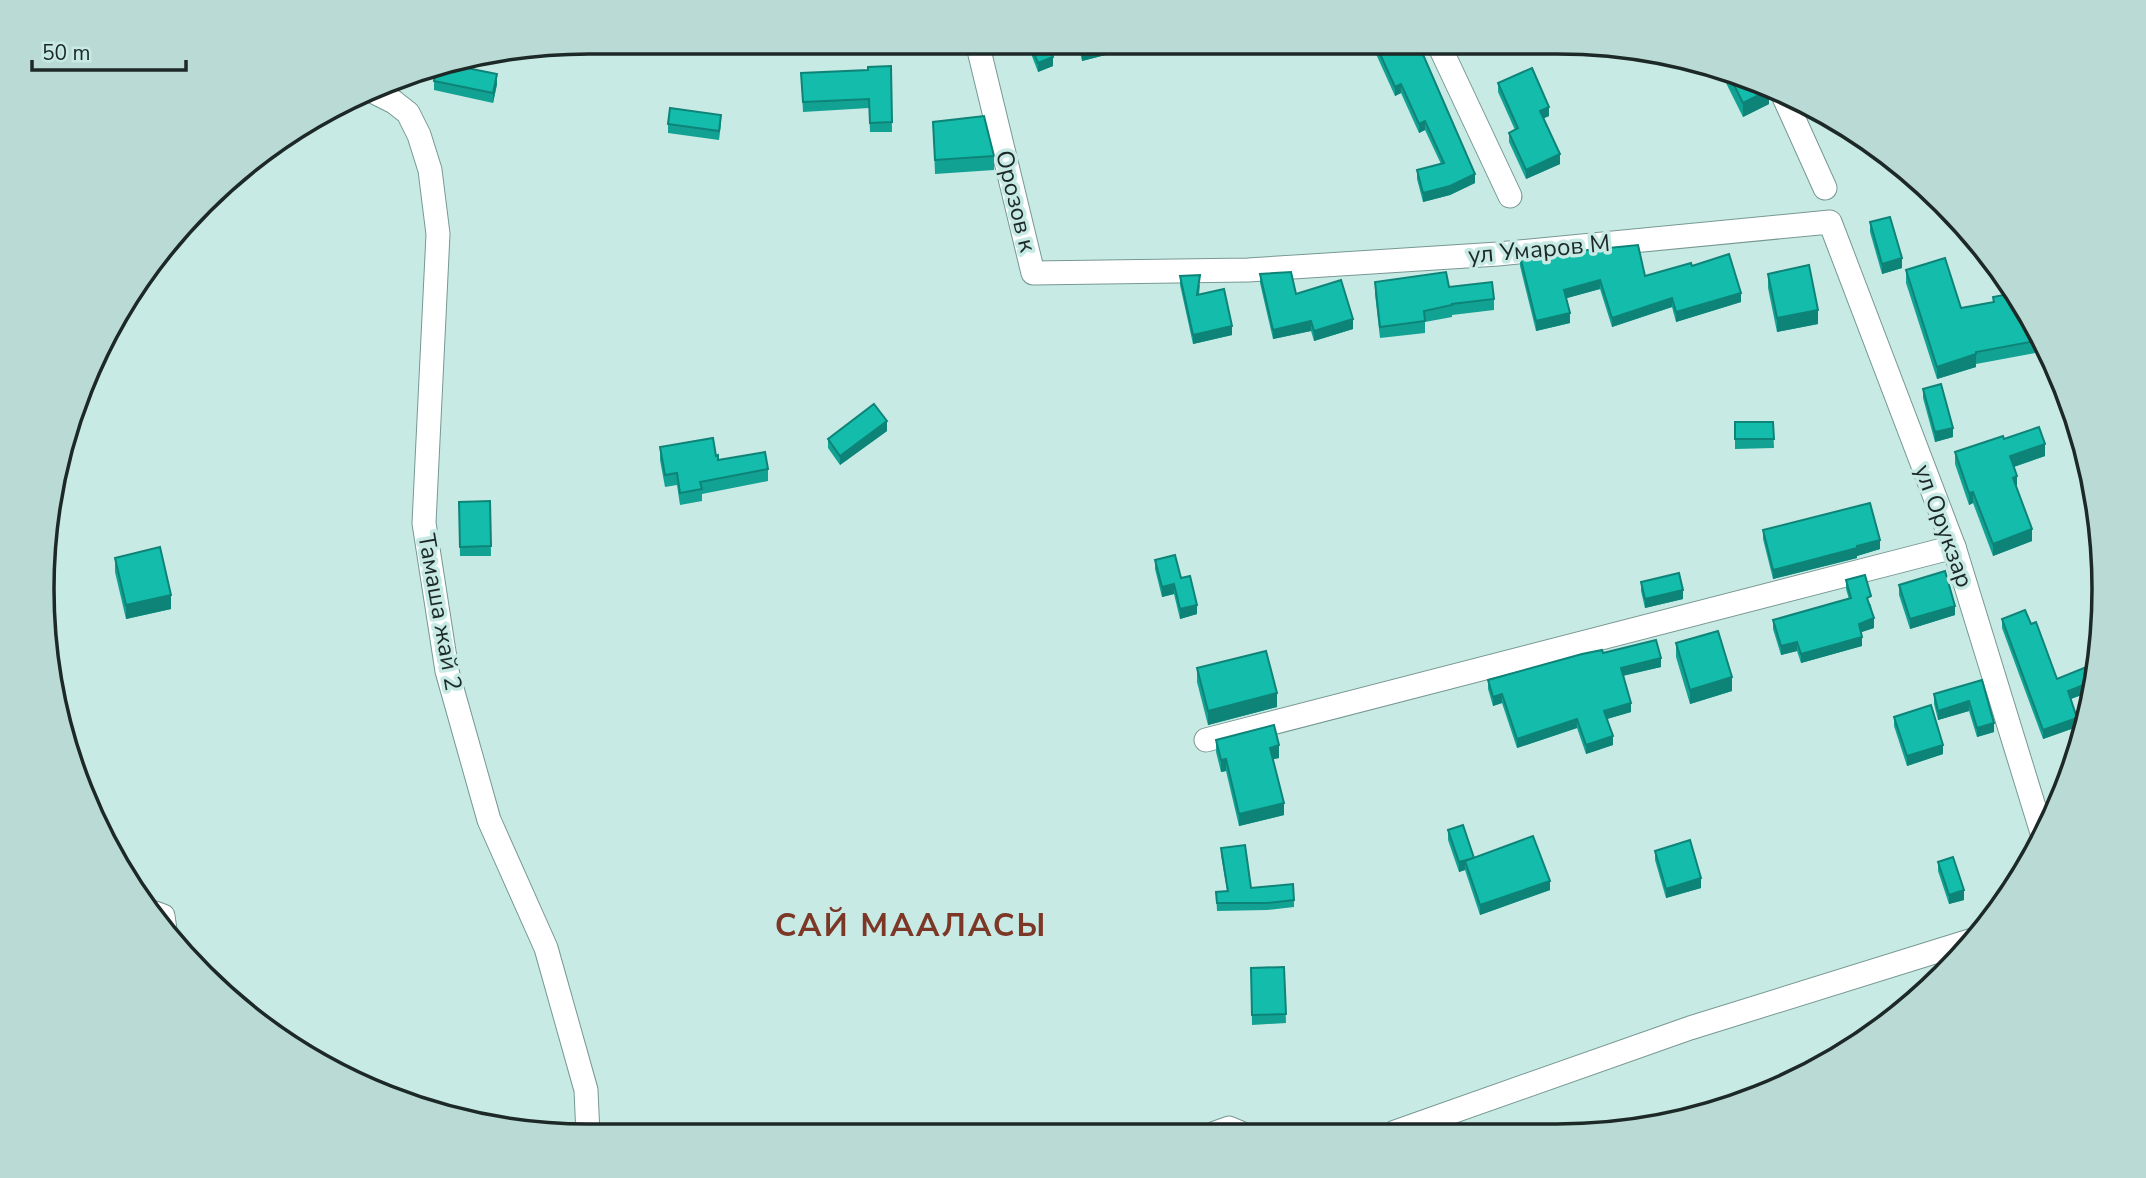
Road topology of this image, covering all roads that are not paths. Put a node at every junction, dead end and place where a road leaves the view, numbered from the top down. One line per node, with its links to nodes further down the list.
1 (980, 54): 8 (street, Орозов к)
2 (1443, 54): 6 (street)
3 (382, 96): 13 (street, Тамаша жай 2)
4 (1788, 106): 5 (street)
5 (1825, 188)
6 (1510, 196)
7 (1830, 222): 8 (street, ул Умаров М); 9 (street, ул Орукзар)
8 (1248, 270)
9 (1954, 547): 10 (street); 11 (street, ул Орукзар)
10 (1206, 740)
11 (2039, 822)
12 (1956, 945): 14 (street)
13 (588, 1124)
14 (1418, 1124)

